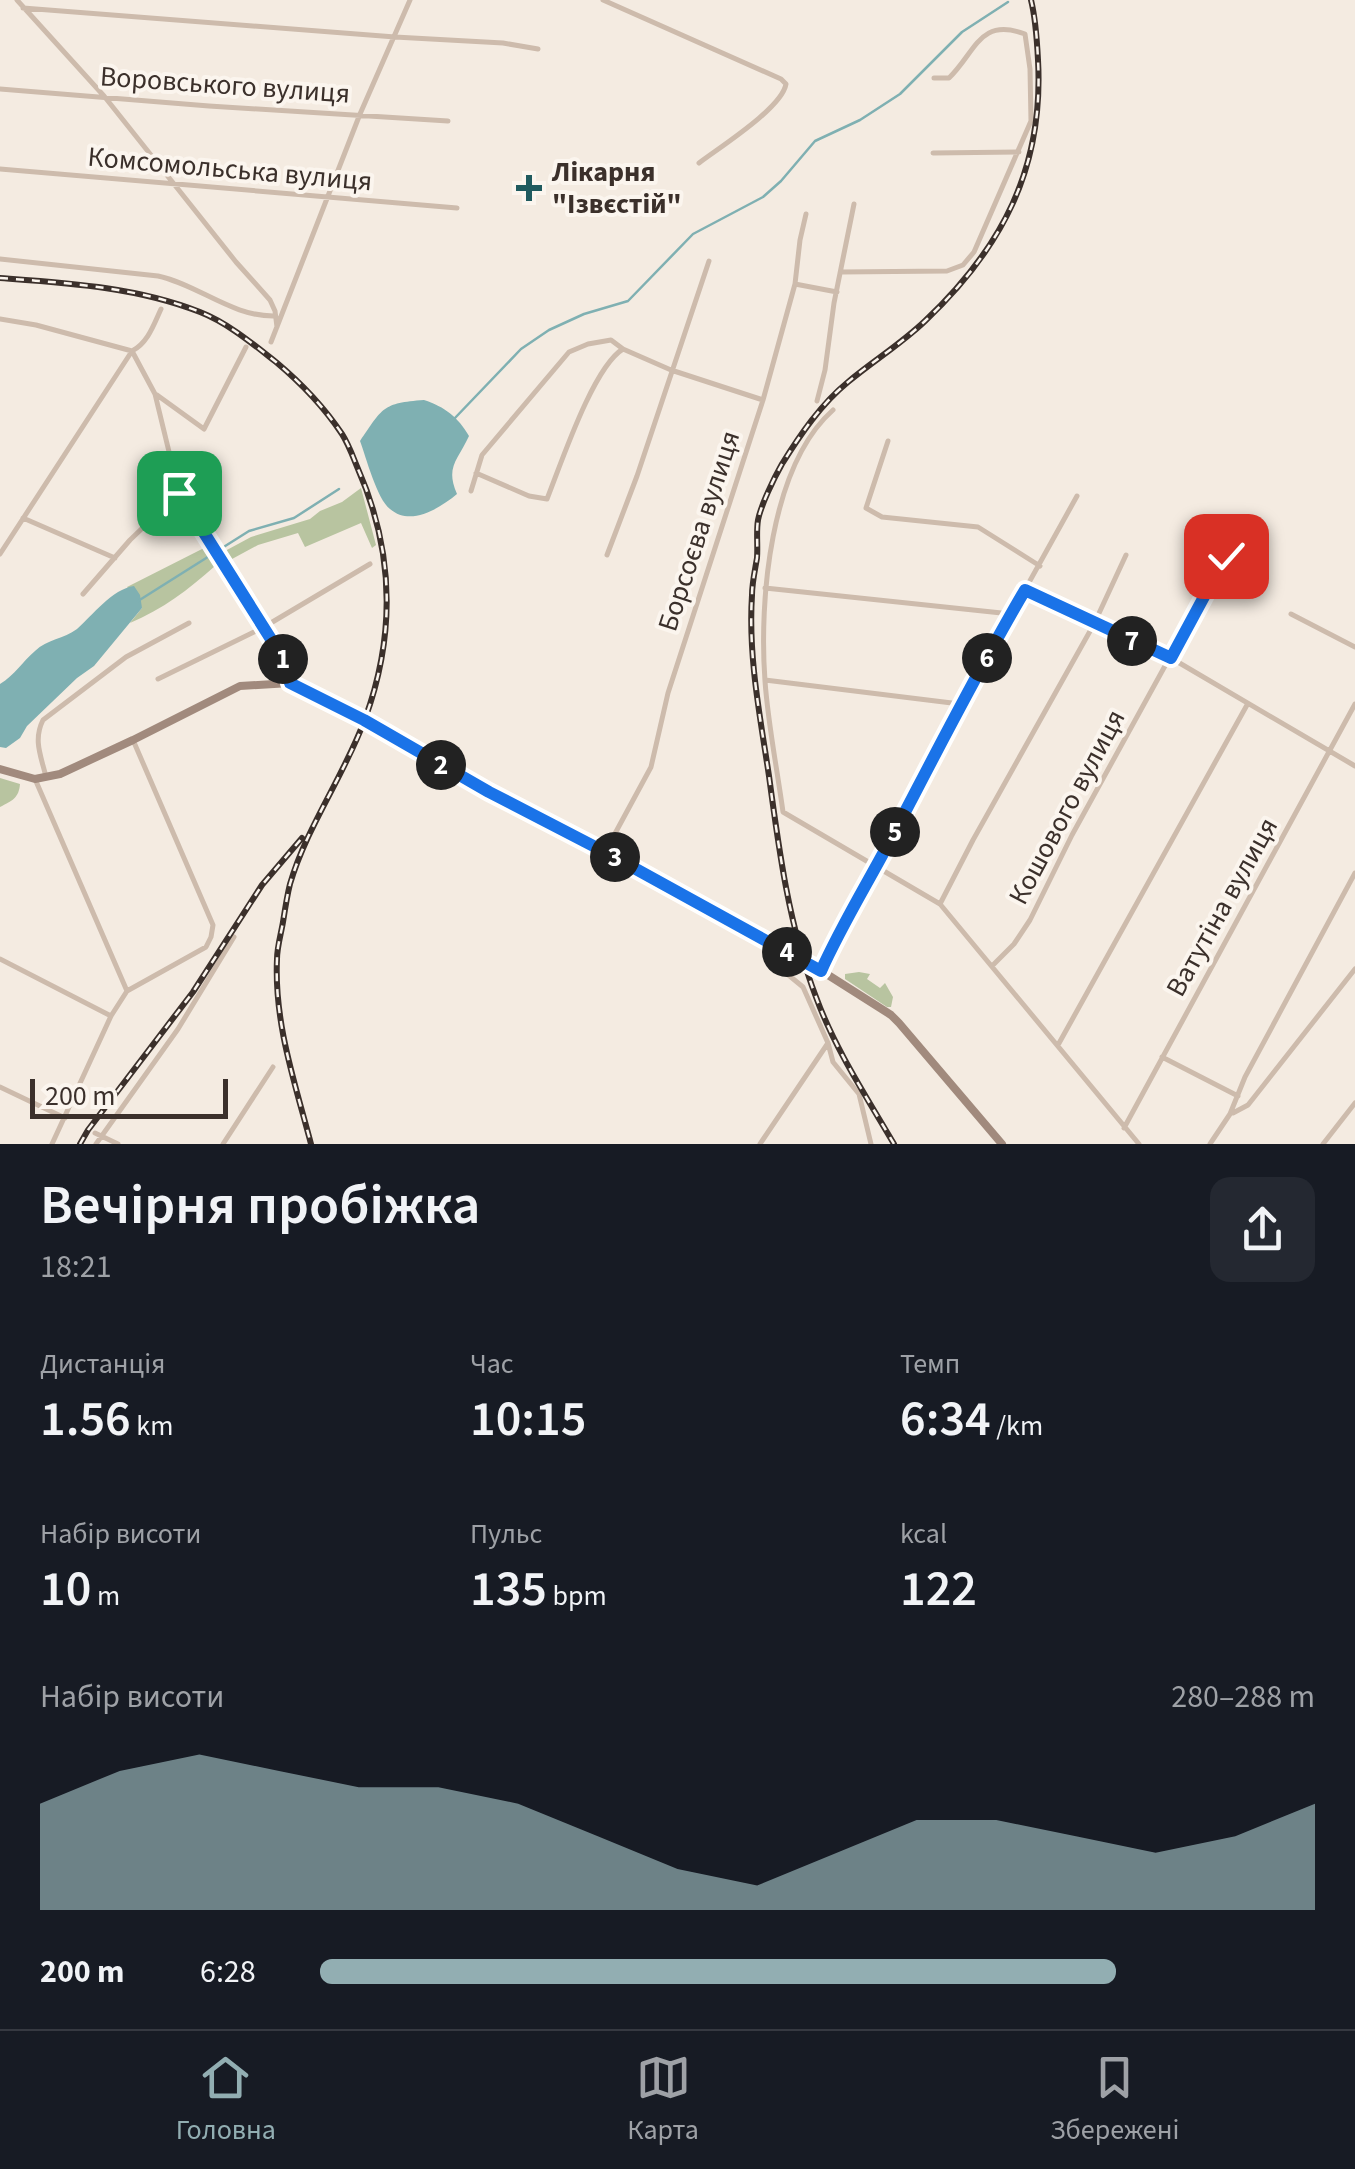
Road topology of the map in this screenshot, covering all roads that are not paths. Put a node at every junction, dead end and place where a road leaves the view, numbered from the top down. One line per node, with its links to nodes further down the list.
1 (18, 0): 4 (street)
2 (410, 0): 5 (street)
3 (603, 0): 14 (street)
4 (23, 8): 5 (street); 9 (street)
5 (396, 38): 6 (street); 10 (street)
6 (538, 49)
7 (934, 78): 12 (street)
8 (0, 89): 9 (street, Воровського вулиця)
9 (104, 96): 10 (street, Воровського вулиця); 16 (street)
10 (360, 114): 11 (street, Воровського вулиця); 17 (street)
11 (448, 121)
12 (1019, 152): 13 (street); 23 (street)
13 (932, 153)
14 (699, 163)
15 (0, 169): 16 (street, Комсомольська вулиця)
16 (174, 185): 17 (street, Комсомольська вулиця); 27 (street)
17 (329, 197): 19 (street, Комсомольська вулиця); 29 (street)
18 (854, 204): 23 (street)
19 (457, 208)
20 (806, 214): 24 (street, Борсоєва вулиця)
21 (0, 258): 27 (street)
22 (709, 262): 34 (street)
23 (841, 272): 25 (street)
24 (796, 284): 25 (street); 36 (street, Борсоєва вулиця)
25 (837, 292): 37 (street)
26 (161, 308): 33 (street)
27 (276, 316): 29 (street)
28 (0, 319): 33 (street)
29 (277, 328): 30 (street)
30 (270, 342)
31 (246, 347): 35 (street)
32 (622, 349): 34 (street); 40 (street); 40 (street)
33 (132, 351): 35 (street); 44 (street)
34 (671, 370): 36 (street); 46 (street)
35 (155, 394): 42 (street)
36 (763, 400): 74 (street, Борсоєва вулиця)
37 (817, 401)
38 (833, 410): 52 (street)
39 (888, 441): 51 (street)
40 (476, 473): 41 (street)
41 (470, 491)
42 (179, 493): 49 (street); 59 (street)
43 (1076, 496): 51 (street)
44 (24, 518): 45 (street); 49 (street)
45 (0, 554)
46 (608, 554)
47 (1126, 554): 58 (street)
48 (1226, 556): 61 (street, Кошового вулиця)
49 (116, 558): 54 (street)
50 (370, 564): 59 (street)
51 (1040, 566): 53 (street)
52 (766, 588): 55 (street); 63 (street)
53 (1025, 590): 55 (street); 58 (street)
54 (83, 594)
55 (1011, 614): 65 (street)
56 (1291, 614): 60 (street)
57 (189, 623): 72 (street)
58 (1094, 624): 61 (street); 77 (street)
59 (264, 627): 62 (street); 64 (street)
60 (1355, 646)
61 (1171, 658): 67 (street); 81 (street, Кошового вулиця)
62 (158, 679)
63 (765, 680): 65 (street); 75 (street)
64 (290, 683): 68 (main road); 74 (main road)
65 (961, 704): 75 (street)
66 (1355, 704): 69 (street, Ватутіна вулиця)
67 (1247, 705): 69 (street); 87 (street)
68 (133, 740): 72 (main road); 84 (street)
69 (1330, 752): 70 (street); 88 (street, Ватутіна вулиця)
70 (1355, 766)
71 (0, 770): 73 (main road)
72 (46, 777): 73 (main road)
73 (35, 779): 84 (street)
74 (605, 852): 79 (main road)
75 (877, 865): 77 (street); 83 (street)
76 (1355, 873): 91 (street)
77 (940, 904): 81 (street)
78 (234, 937): 96 (street)
79 (771, 945): 83 (main road); 86 (street)
80 (0, 959): 85 (street)
81 (992, 966): 87 (street)
82 (1355, 968): 93 (street)
83 (821, 971): 103 (main road)
84 (127, 991): 85 (street)
85 (111, 1016): 94 (street)
86 (828, 1043): 101 (street); 102 (street)
87 (1058, 1045): 95 (street)
88 (1162, 1057): 91 (street); 95 (street, Ватутіна вулиця)
89 (273, 1068): 100 (street)
90 (0, 1087): 94 (street)
91 (1238, 1096): 93 (street)
92 (1355, 1103): 106 (street)
93 (1230, 1114): 105 (street)
94 (66, 1118): 97 (street)
95 (1124, 1128): 104 (street)
96 (99, 1134): 98 (street); 99 (street)
97 (52, 1144)
98 (96, 1144)
99 (118, 1144)
100 (223, 1144)
101 (760, 1144)
102 (871, 1144)
103 (1002, 1144)
104 (1140, 1144)
105 (1210, 1144)
106 (1323, 1144)

